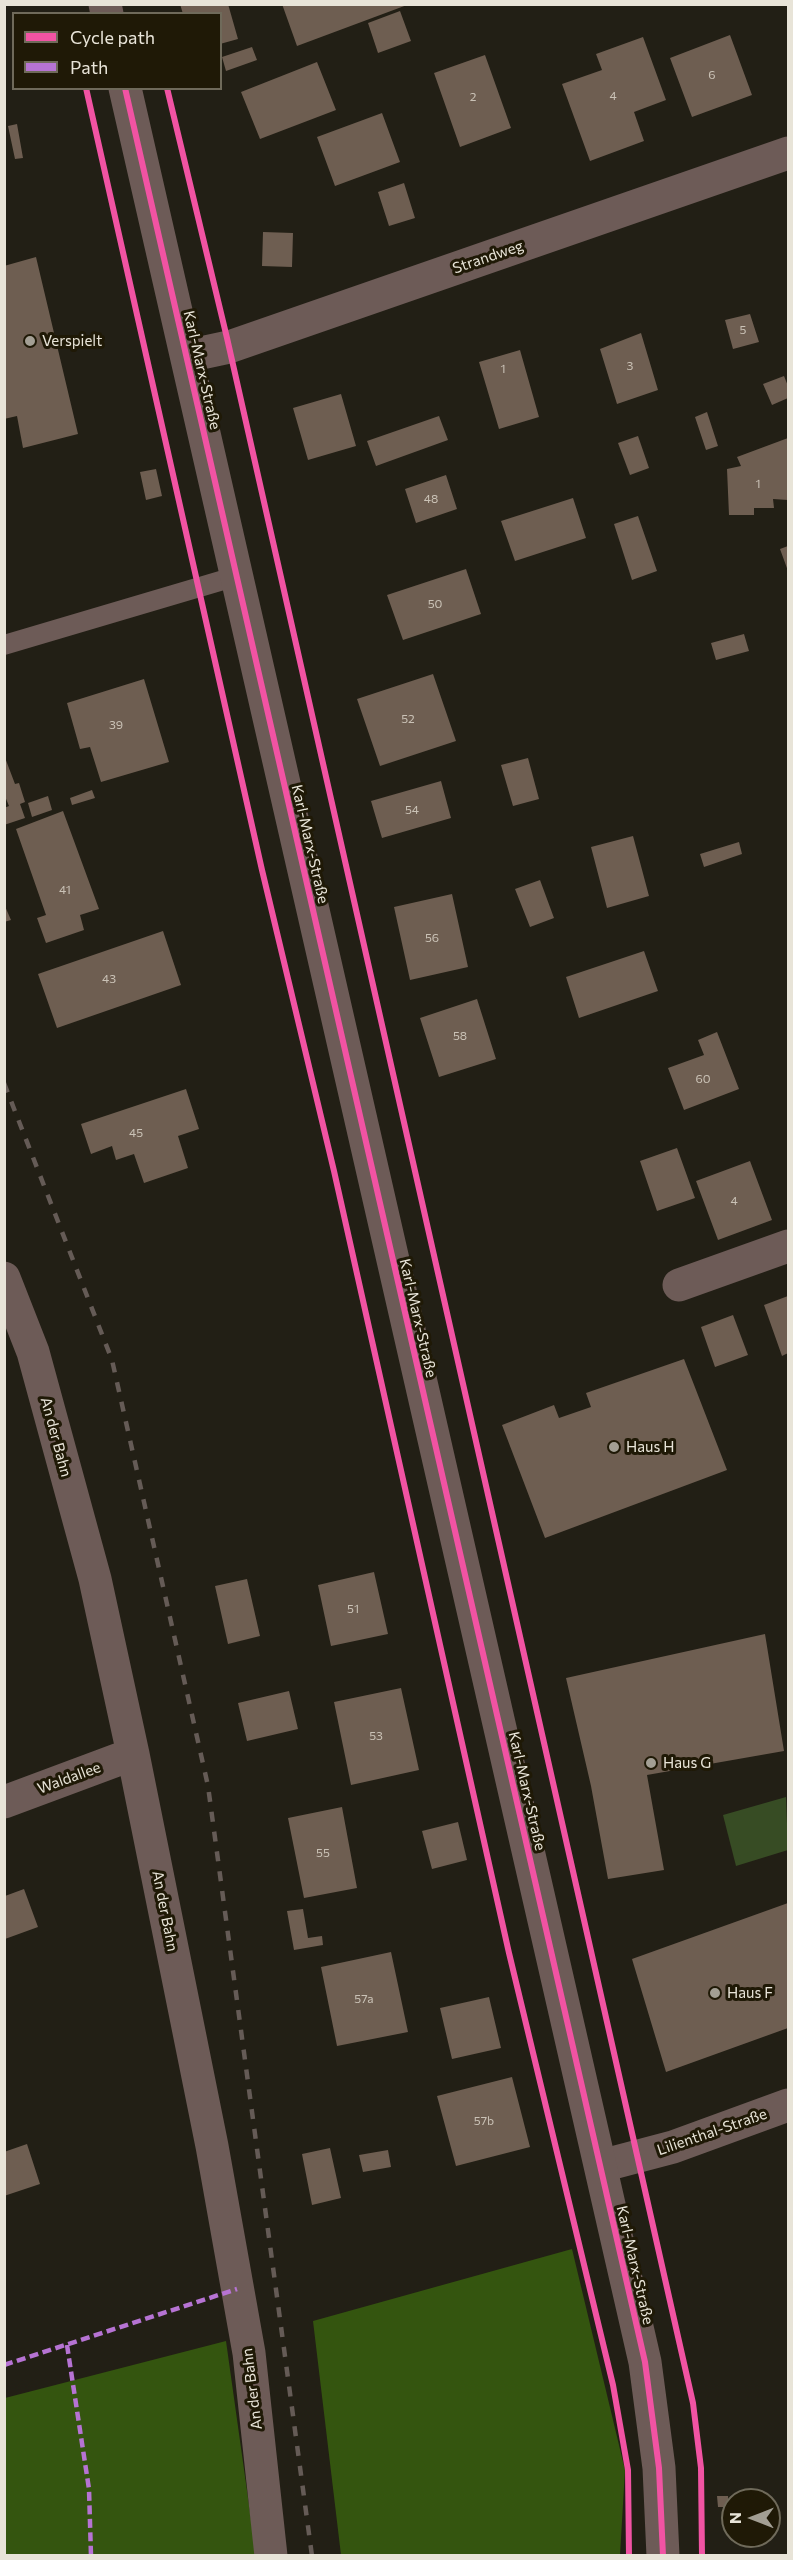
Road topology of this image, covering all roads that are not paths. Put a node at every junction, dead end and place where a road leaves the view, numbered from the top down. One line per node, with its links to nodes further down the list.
1 (125, 90): 3 (street, Karl-Marx-Straße)
2 (789, 153): 3 (street, Strandweg)
3 (187, 356): 4 (street, Karl-Marx-Straße)
4 (237, 576): 5 (lane); 12 (street, Karl-Marx-Straße)
5 (4, 645)
6 (789, 1246): 8 (street)
7 (4, 1278): 9 (street, An der Bahn)
8 (679, 1285)
9 (133, 1754): 10 (street, Waldallee); 13 (street, An der Bahn)
10 (4, 1802)
11 (789, 2105): 12 (street, Lilienthal-Straße)
12 (601, 2166): 14 (street, Karl-Marx-Straße)
13 (271, 2556)
14 (663, 2556)

